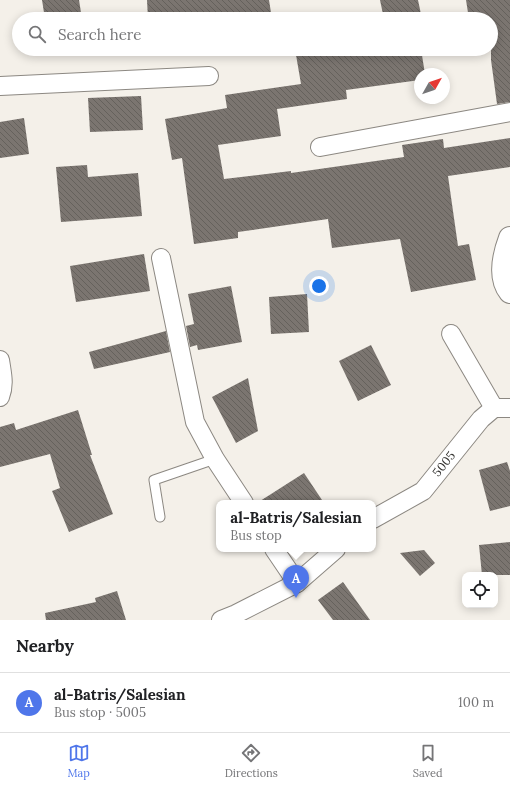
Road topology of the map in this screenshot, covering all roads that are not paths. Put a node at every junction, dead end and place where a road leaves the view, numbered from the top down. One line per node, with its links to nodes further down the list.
1 (209, 76): 2 (street)
2 (0, 86)
3 (510, 112): 4 (street)
4 (320, 147)
5 (510, 238): 7 (street)
6 (160, 258): 12 (street)
7 (510, 292)
8 (451, 334): 11 (street)
9 (0, 360): 10 (street)
10 (0, 397)
11 (502, 408): 15 (street, 5005)
12 (215, 459): 13 (street); 14 (lane)
13 (242, 500)
14 (160, 517)
15 (376, 517)
16 (276, 552): 18 (street)
17 (332, 552): 18 (street)
18 (296, 583): 19 (street)
19 (232, 618)

